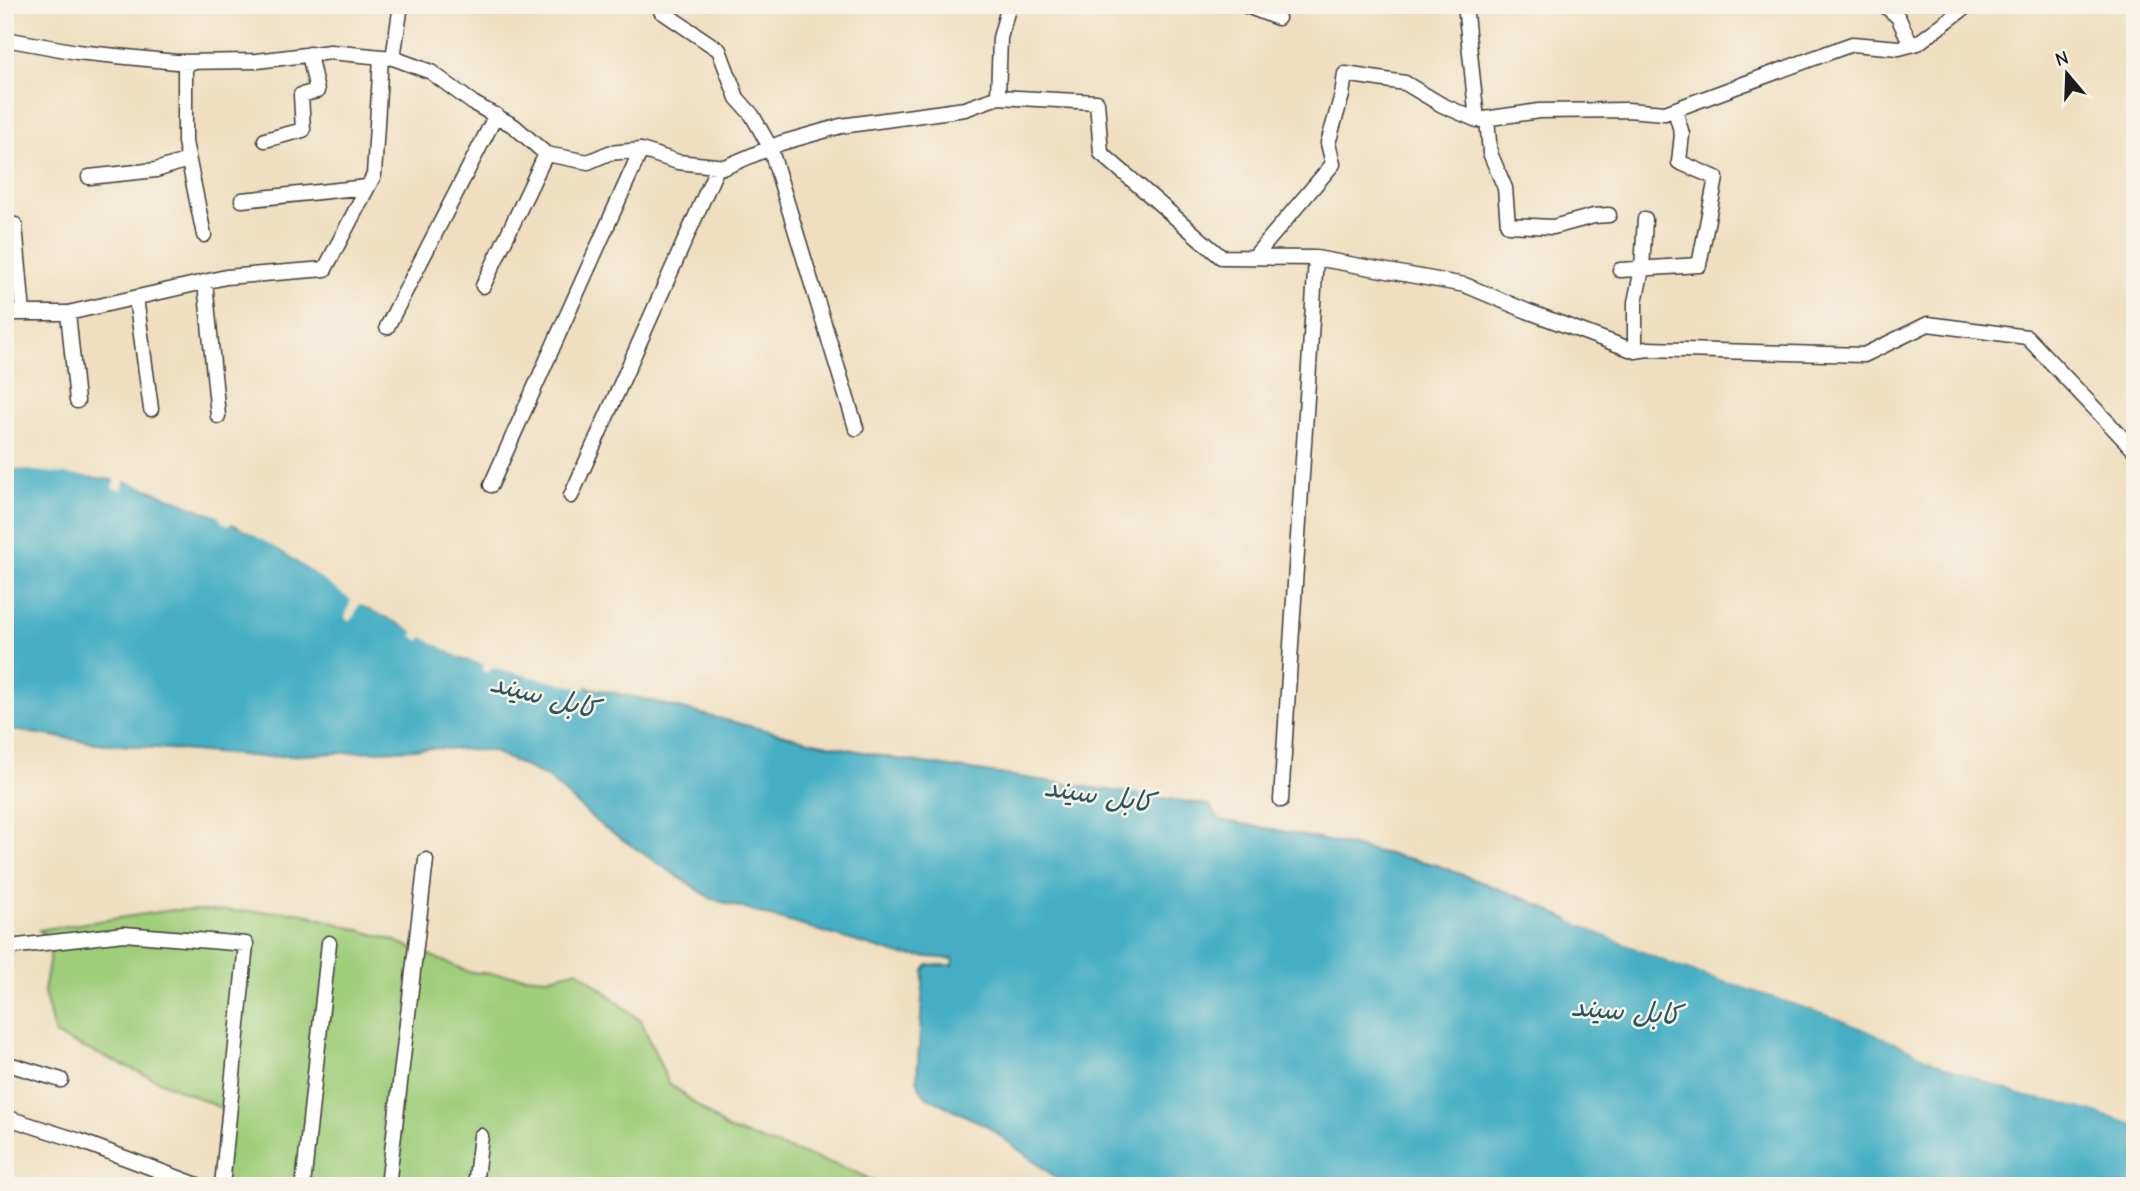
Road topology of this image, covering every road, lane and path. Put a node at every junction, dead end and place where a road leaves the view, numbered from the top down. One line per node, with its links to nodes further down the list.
1 (401, 5): 12 (street)
2 (1009, 5): 14 (street)
3 (1244, 5): 8 (street)
4 (1465, 5): 17 (street)
5 (1884, 5): 10 (street)
6 (1967, 6): 10 (street)
7 (661, 10): 19 (street)
8 (1278, 18)
9 (6, 44): 13 (street)
10 (1911, 44): 15 (street)
11 (309, 54): 12 (street); 13 (street); 18 (street)
12 (387, 58): 16 (street); 25 (street)
13 (185, 62): 22 (street)
14 (998, 97): 19 (street); 31 (street)
15 (1675, 110): 17 (street); 33 (street)
16 (496, 115): 21 (street); 41 (street)
17 (1482, 120): 27 (street); 31 (street)
18 (265, 140)
19 (770, 147): 23 (street); 46 (street)
20 (641, 150): 21 (street); 23 (street); 48 (street)
21 (547, 154): 36 (street)
22 (188, 159): 24 (street); 30 (street)
23 (718, 166): 49 (street)
24 (89, 177)
25 (367, 187): 26 (street); 35 (street)
26 (242, 200)
27 (1609, 215)
28 (1645, 219): 33 (street)
29 (5, 224): 39 (street)
30 (204, 235)
31 (1254, 257): 32 (street)
32 (1316, 258): 42 (street); 50 (street)
33 (1642, 268): 34 (street); 42 (street)
34 (1620, 270)
35 (205, 282): 37 (street); 45 (street)
36 (483, 286)
37 (136, 298): 40 (street); 44 (street)
38 (5, 313): 39 (street)
39 (23, 313): 40 (street)
40 (68, 313): 43 (street)
41 (387, 327)
42 (1635, 351): 47 (street)
43 (77, 401)
44 (151, 409)
45 (218, 416)
46 (856, 428)
47 (2135, 451)
48 (491, 485)
49 (571, 496)
50 (1281, 800)
51 (426, 860): 61 (street)
52 (329, 943): 60 (street)
53 (5, 950): 59 (street)
54 (5, 1063): 55 (street)
55 (61, 1080)
56 (5, 1117): 58 (street)
57 (481, 1136): 62 (street)
58 (200, 1186)
59 (222, 1186)
60 (303, 1186)
61 (388, 1186)
62 (475, 1186)

